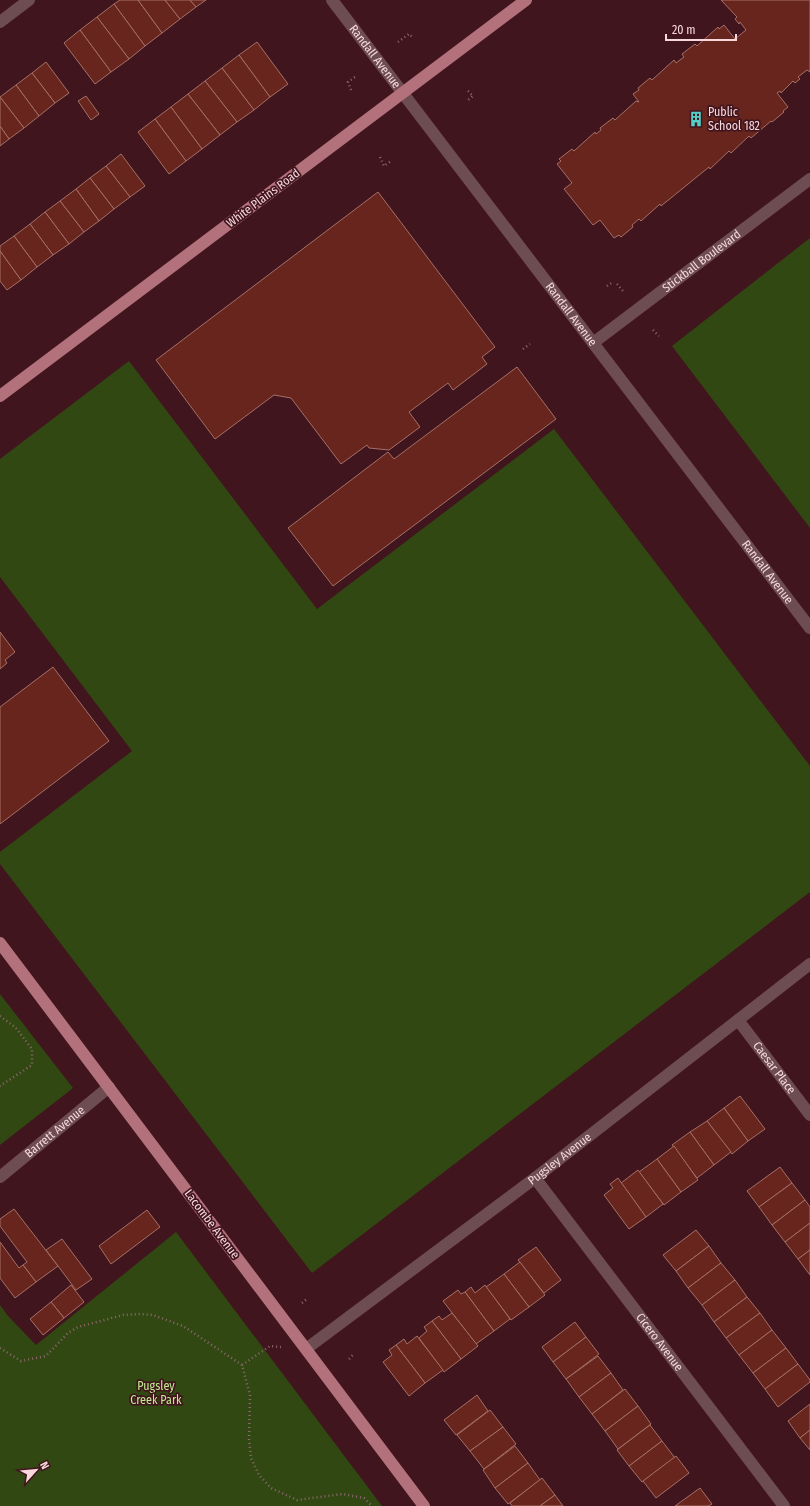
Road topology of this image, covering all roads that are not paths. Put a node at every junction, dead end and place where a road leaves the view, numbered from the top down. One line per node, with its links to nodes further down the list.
1 (29, 0): 4 (street)
2 (332, 0): 5 (street, Randall Avenue)
3 (526, 0): 5 (main road, White Plains Road)
4 (0, 22)
5 (403, 93): 7 (street, Randall Avenue); 8 (main road, White Plains Road)
6 (810, 179): 7 (street, Stickball Boulevard)
7 (593, 343): 9 (street, Randall Avenue)
8 (0, 396)
9 (810, 628)
10 (0, 943): 13 (main road, Lacombe Avenue)
11 (810, 964): 12 (street, Pugsley Avenue)
12 (738, 1020): 14 (street, Caesar Place); 16 (street, Pugsley Avenue)
13 (109, 1087): 15 (street, Barrett Avenue); 17 (main road, Lacombe Avenue)
14 (810, 1115)
15 (0, 1177)
16 (535, 1178): 17 (street, Pugsley Avenue); 19 (street, Cicero Avenue)
17 (306, 1349): 18 (main road, Lacombe Avenue)
18 (424, 1506)
19 (784, 1506)

